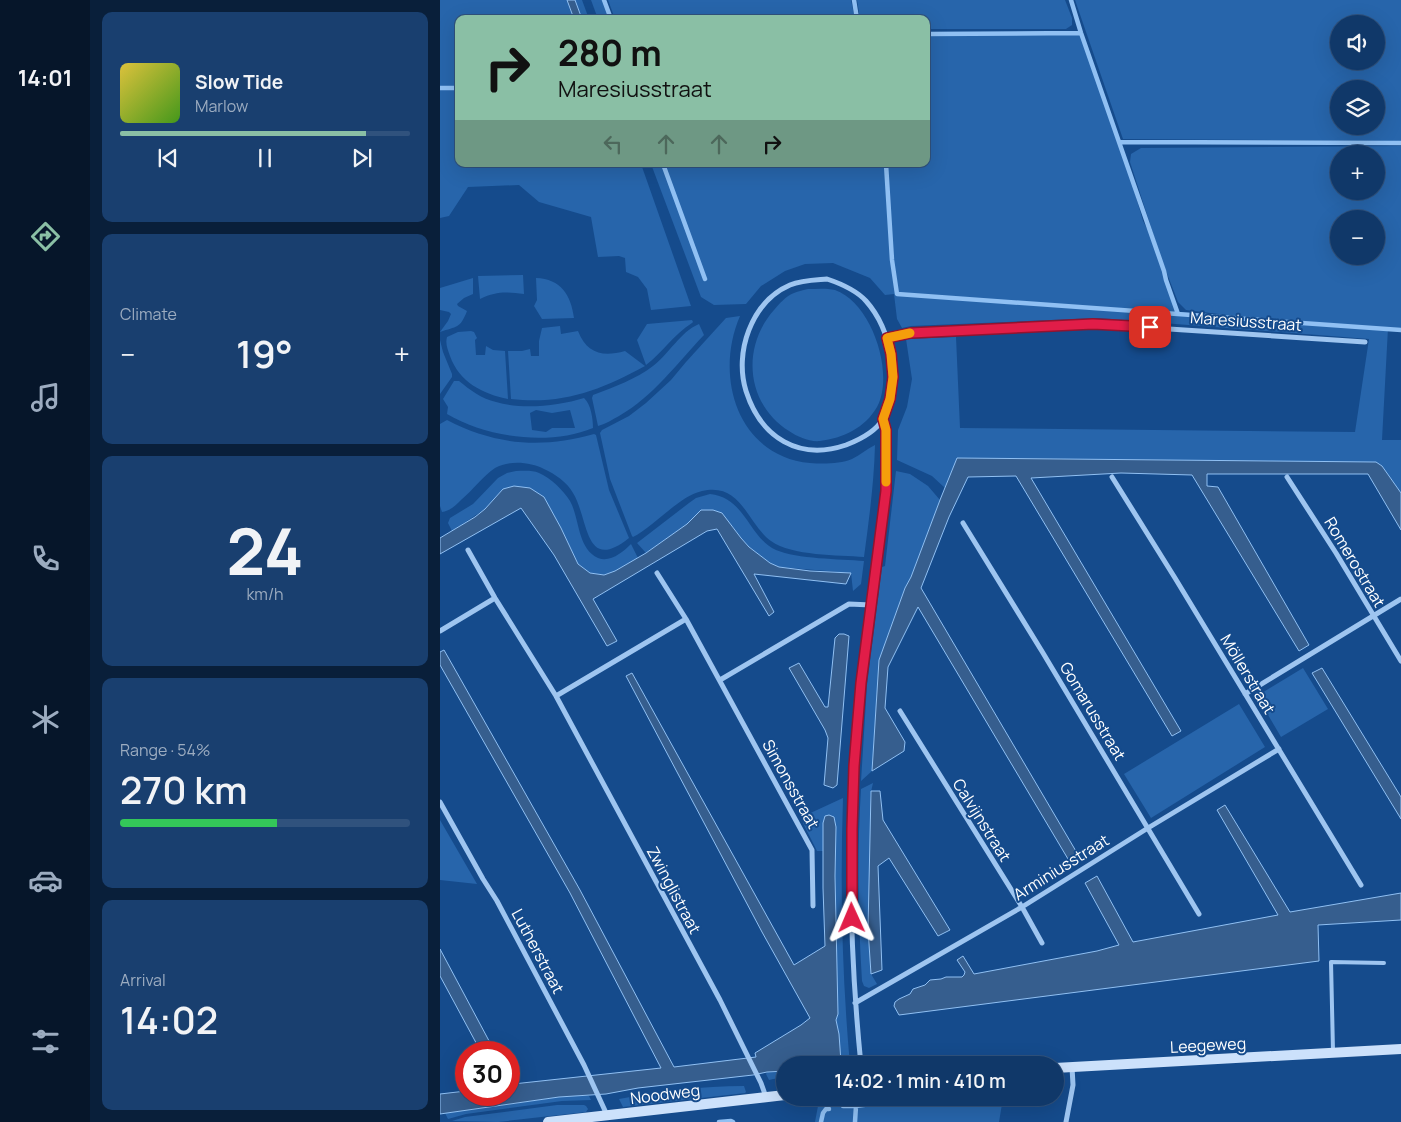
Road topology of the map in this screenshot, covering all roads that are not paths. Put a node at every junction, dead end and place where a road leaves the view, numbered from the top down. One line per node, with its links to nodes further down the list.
1 (887, 338): 2 (street, Maresiusstraat); 3 (street); 3 (street)
2 (1365, 342)
3 (883, 419): 11 (street)
4 (1287, 477): 12 (street, Romerostraat)
5 (1112, 478): 17 (street, Möllerstraat)
6 (963, 523): 22 (street, Gomarusstraat)
7 (468, 550): 9 (street, Zwinglistraat)
8 (657, 573): 13 (street, Simonsstraat)
9 (495, 598): 14 (street); 18 (street, Zwinglistraat)
10 (1401, 600): 12 (street)
11 (871, 605): 16 (street); 29 (street)
12 (1373, 616): 15 (street, Romerostraat); 17 (street)
13 (686, 619): 16 (street, Simonsstraat); 18 (street)
14 (440, 631)
15 (1401, 661)
16 (720, 680): 24 (street, Simonsstraat)
17 (1245, 694): 20 (street, Möllerstraat)
18 (556, 696): 36 (street, Zwinglistraat)
19 (900, 711): 25 (street, Calvijnstraat)
20 (1279, 749): 22 (street, Arminiusstraat); 23 (street, Möllerstraat)
21 (440, 802): 37 (street, Lutherstraat)
22 (1148, 828): 25 (street, Arminiusstraat); 26 (street, Gomarusstraat)
23 (1361, 885)
24 (814, 906)
25 (1022, 907): 27 (street, Calvijnstraat); 29 (street, Arminiusstraat)
26 (1200, 914)
27 (1042, 943)
28 (1384, 963): 31 (lane)
29 (855, 1003): 32 (street)
30 (1401, 1050): 31 (main road, Leegeweg)
31 (1334, 1053): 34 (main road, Leegeweg)
32 (860, 1056)
33 (1064, 1067): 34 (main road)
34 (1072, 1067): 39 (street)
35 (776, 1096): 36 (main road, Noodweg)
36 (766, 1097): 37 (main road, Noodweg)
37 (607, 1115): 38 (main road, Noodweg)
38 (548, 1122)
39 (1066, 1122)

